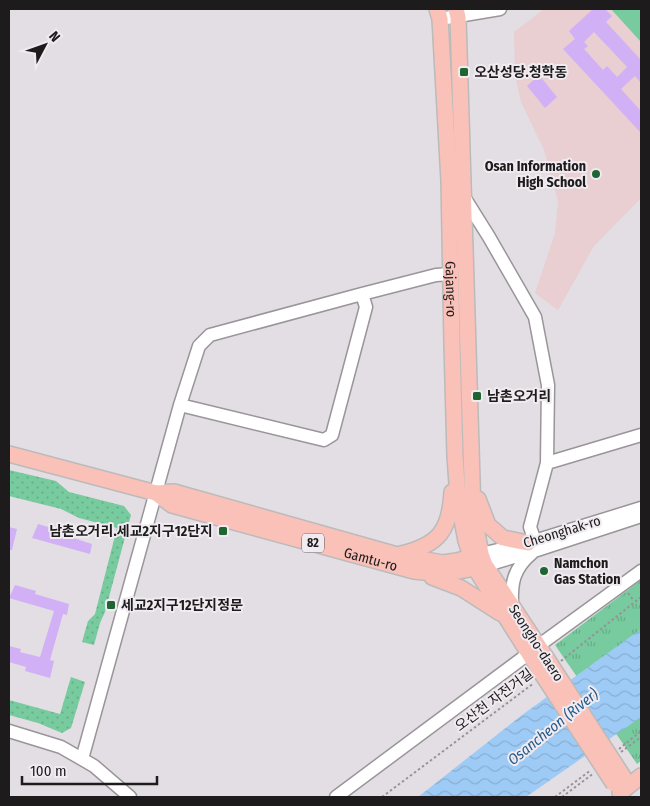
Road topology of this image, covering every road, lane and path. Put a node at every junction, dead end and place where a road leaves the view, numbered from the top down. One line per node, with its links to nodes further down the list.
1 (500, 9): 2 (street)
2 (457, 13): 3 (street); 4 (main road, Gajang-ro)
3 (439, 14): 5 (main road, Gajang-ro)
4 (464, 197): 11 (street); 12 (main road, Gajang-ro)
5 (451, 274): 6 (street); 10 (main road, Gajang-ro)
6 (362, 294): 7 (street); 7 (street)
7 (180, 404): 13 (street)
8 (641, 435): 11 (street)
9 (9, 454): 13 (main road, Gamtu-ro)
10 (455, 456): 17 (main road); 18 (main road, Gajang-ro)
11 (547, 463): 16 (street)
12 (472, 471): 16 (main road); 18 (main road, Gajang-ro)
13 (156, 493): 17 (main road, Gamtu-ro); 19 (main road, Gamtu-ro / 82); 26 (street)
14 (641, 508): 16 (street, Cheonghak-ro)
15 (641, 516): 16 (street, Cheonghak-ro)
16 (533, 545): 18 (street, Cheonghak-ro); 22 (street)
17 (397, 554): 18 (main road, Gamtu-ro)
18 (478, 561): 19 (main road, Gamtu-ro / 82); 22 (main road, Seongho-daero)
19 (414, 570): 22 (main road)
20 (641, 571): 23 (street)
21 (641, 597): 23 (path)
22 (508, 611): 23 (main road, Seongho-daero)
23 (540, 656): 28 (main road, Seongho-daero, bridge); 30 (street)
24 (540, 678): 31 (path, 오산천 자전거길)
25 (9, 731): 26 (street)
26 (82, 759): 29 (street)
27 (641, 776): 28 (main road)
28 (623, 790)
29 (130, 797)
30 (336, 797)
31 (382, 797)

